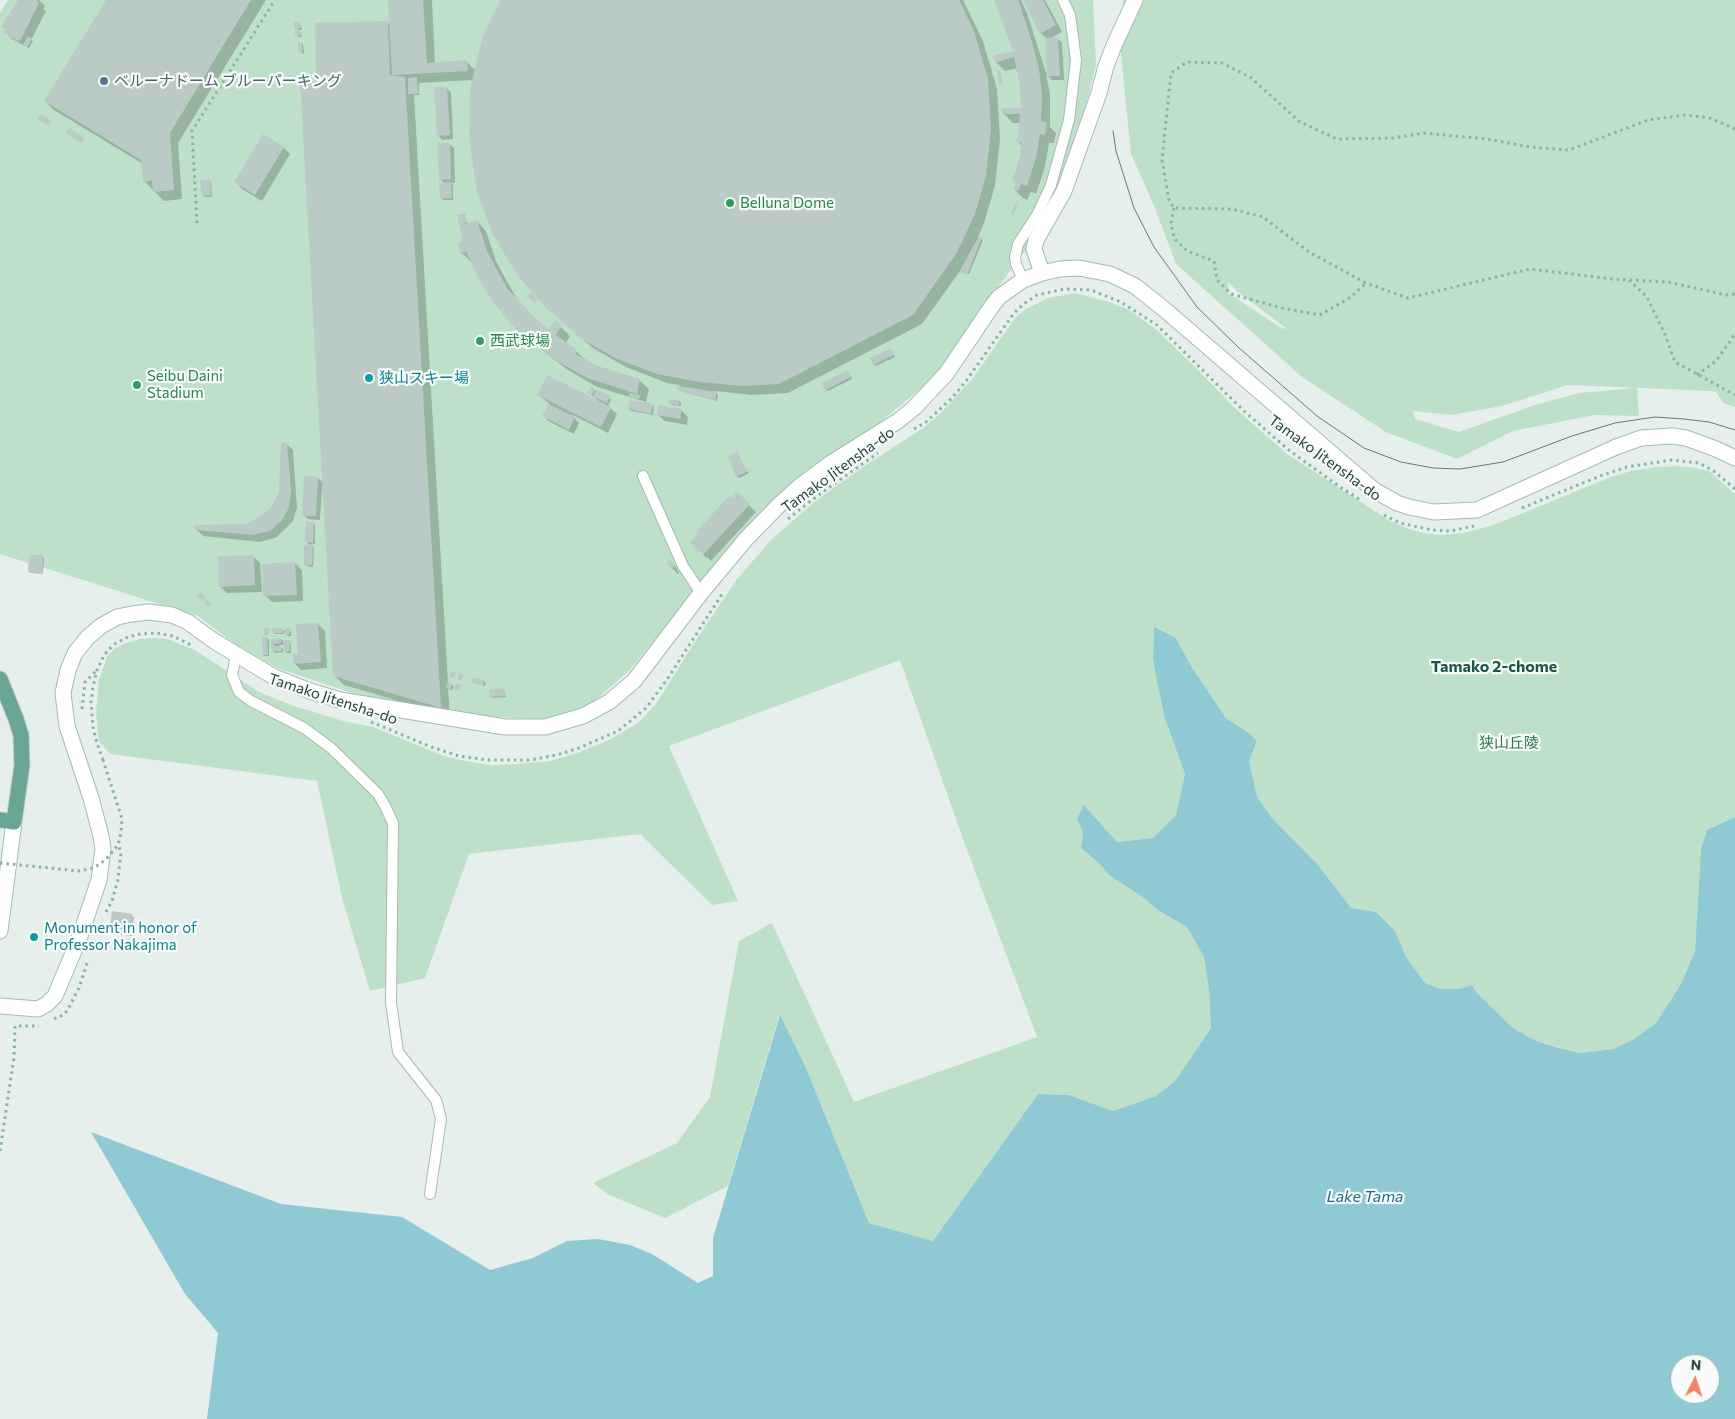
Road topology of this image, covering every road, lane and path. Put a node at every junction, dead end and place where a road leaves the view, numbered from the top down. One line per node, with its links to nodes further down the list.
1 (275, 0): 6 (path)
2 (1063, 0): 8 (lane)
3 (1135, 0): 7 (street)
4 (1735, 129): 5 (path)
5 (1174, 208): 10 (path); 10 (path)
6 (197, 223)
7 (1042, 273): 8 (street); 17 (street)
8 (1023, 280): 26 (street)
9 (1629, 280): 10 (path); 11 (path); 13 (path)
10 (1366, 283)
11 (1735, 294)
12 (1735, 334): 13 (path)
13 (1697, 375): 14 (path)
14 (1735, 394)
15 (909, 433): 20 (path, Tamako Jitensha-do)
16 (885, 449): 23 (path, Tamako Jitensha-do)
17 (1735, 458)
18 (643, 476): 26 (lane)
19 (1735, 489): 21 (path)
20 (1365, 503)
21 (1514, 512)
22 (1381, 513): 24 (path, Tamako Jitensha-do)
23 (786, 522)
24 (1480, 525)
25 (729, 584): 32 (path, Tamako Jitensha-do)
26 (701, 593): 28 (street)
27 (201, 651): 29 (path)
28 (236, 656): 36 (street); 39 (lane)
29 (96, 670): 31 (path); 34 (path, bridge)
30 (0, 679): 33 (main road)
31 (82, 716)
32 (368, 721)
33 (7, 821): 35 (street)
34 (0, 863)
35 (0, 930)
36 (0, 1006)
37 (15, 1026): 38 (path)
38 (0, 1151)
39 (430, 1194)

